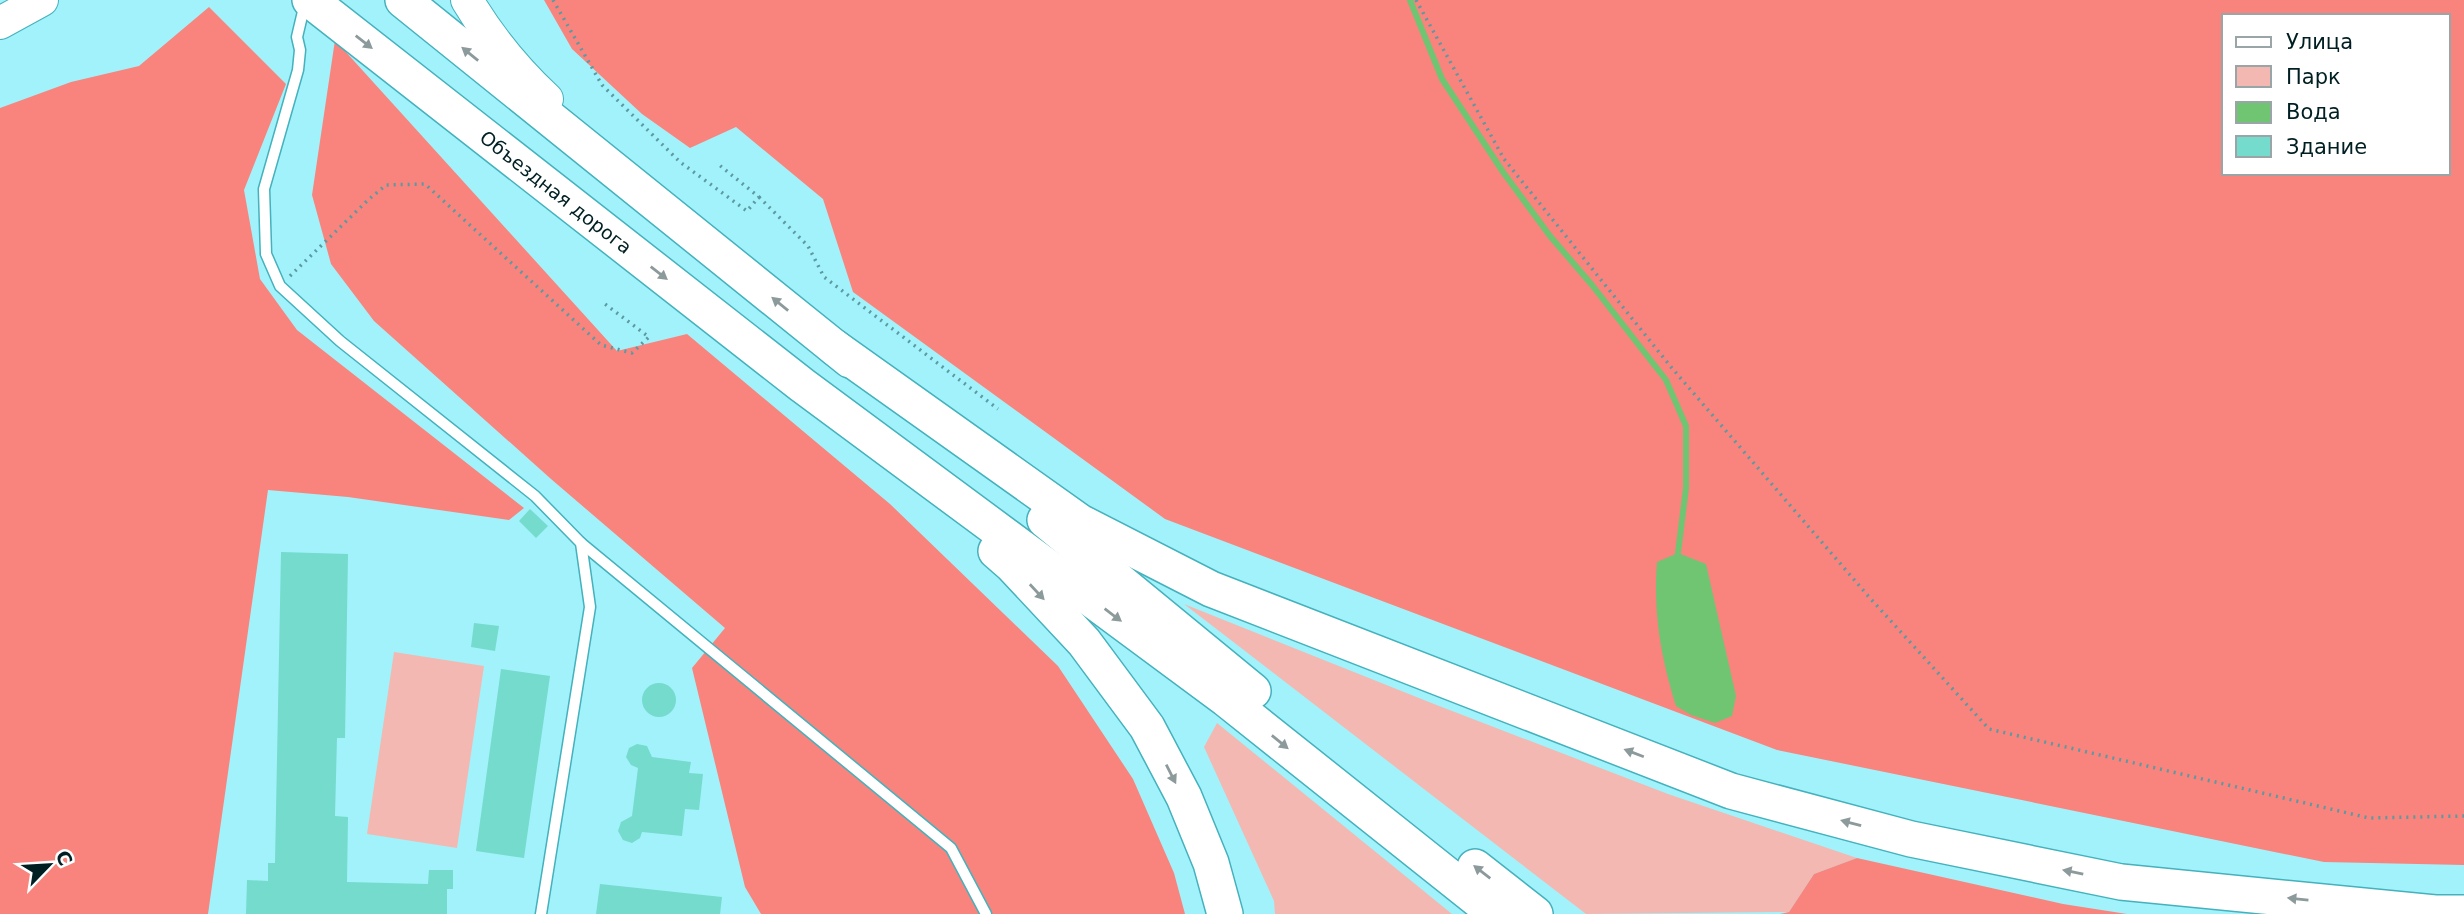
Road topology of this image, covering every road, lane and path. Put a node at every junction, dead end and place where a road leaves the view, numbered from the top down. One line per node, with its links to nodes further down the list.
1 (42, 0): 7 (main road)
2 (308, 0): 11 (lane); 14 (main road, Объездная дорога, one-way to 14)
3 (403, 0): 10 (main road, one-way to 3)
4 (467, 0): 10 (main road)
5 (552, 0): 9 (path)
6 (1416, 0): 17 (path)
7 (0, 23)
8 (718, 163): 9 (path)
9 (760, 197): 15 (path)
10 (671, 216): 13 (main road, one-way to 10)
11 (280, 286): 12 (path); 16 (lane)
12 (605, 304)
13 (834, 347): 18 (main road, one-way to 13); 23 (main road, one-way to 13)
14 (802, 385): 21 (main road, one-way to 21); 22 (main road, one-way to 22)
15 (998, 409)
16 (581, 543): 19 (lane); 20 (lane)
17 (2464, 816)
18 (2464, 913)
19 (541, 914)
20 (986, 914)
21 (1225, 914)
22 (1496, 914)
23 (1535, 914)

